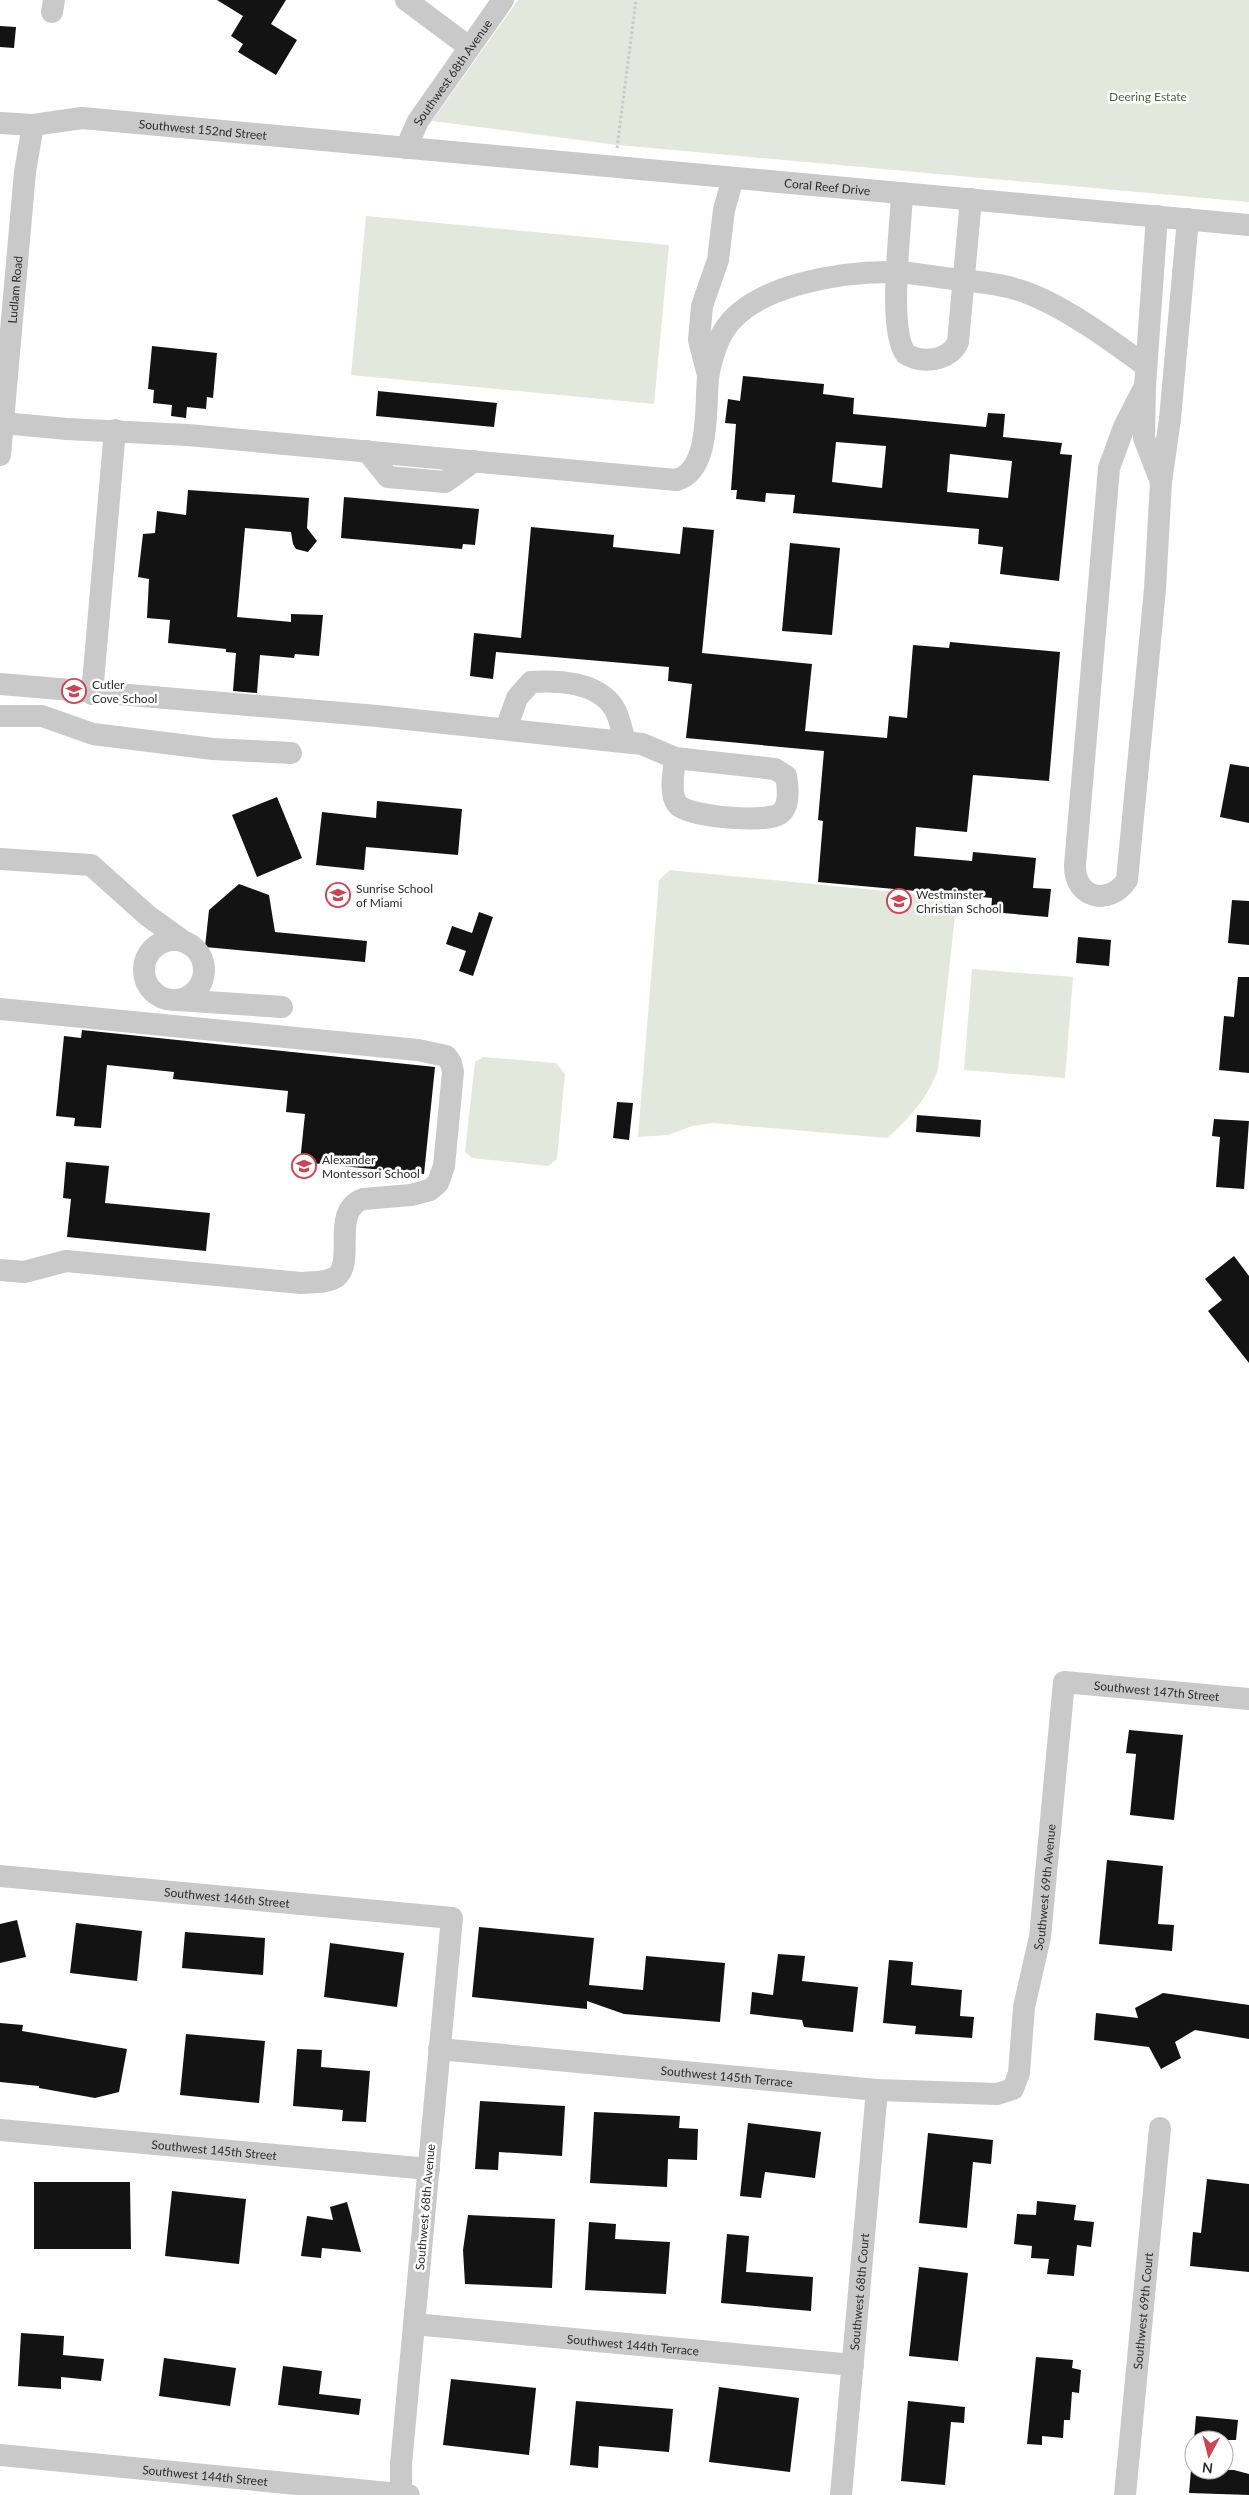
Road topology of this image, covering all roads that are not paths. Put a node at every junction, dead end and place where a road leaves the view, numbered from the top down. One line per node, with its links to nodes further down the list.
1 (406, 0): 3 (street)
2 (503, 0): 3 (street, Southwest 68th Avenue)
3 (469, 47): 6 (street, Southwest 68th Avenue)
4 (0, 123): 5 (street, Southwest 152nd Street)
5 (32, 124): 6 (street, Southwest 152nd Street); 18 (street, Ludlam Road)
6 (406, 148): 7 (street, Coral Reef Drive)
7 (733, 178): 8 (street, Coral Reef Drive); 15 (street)
8 (902, 194): 9 (street, Coral Reef Drive); 13 (street)
9 (971, 199): 10 (street, Coral Reef Drive); 14 (street)
10 (1157, 216): 11 (street, Coral Reef Drive); 16 (street)
11 (1188, 219): 12 (street, Coral Reef Drive); 17 (street)
12 (1249, 225)
13 (897, 272): 14 (street); 14 (street); 15 (street)
14 (964, 280): 16 (street)
15 (708, 376): 19 (street)
16 (1145, 376): 20 (street); 22 (street)
17 (1170, 419): 20 (street); 23 (street)
18 (3, 422): 19 (street); 21 (street, Ludlam Road)
19 (115, 430): 25 (street)
20 (1148, 451): 22 (street); 23 (street)
21 (0, 455)
22 (1113, 458): 23 (street)
23 (1161, 482)
24 (0, 684): 25 (street)
25 (92, 694): 27 (street)
26 (0, 716): 29 (street)
27 (506, 729): 28 (street); 28 (street)
28 (625, 742): 30 (street)
29 (291, 753)
30 (675, 758): 30 (street)
31 (0, 859): 32 (street)
32 (148, 916): 33 (street); 34 (street)
33 (183, 942): 34 (street); 35 (street)
34 (144, 962): 36 (street)
35 (204, 974): 36 (street); 37 (street)
36 (176, 1000): 37 (street)
37 (230, 1004): 38 (street)
38 (282, 1007)
39 (0, 1009): 40 (street)
40 (0, 1270)
41 (1064, 1682): 42 (street, Southwest 147th Street); 46 (street, Southwest 69th Avenue)
42 (1249, 1699)
43 (0, 1876): 44 (street, Southwest 146th Street)
44 (452, 1918): 45 (street, Southwest 68th Avenue)
45 (439, 2049): 47 (street, Southwest 145th Terrace); 50 (street, Southwest 68th Avenue)
46 (1013, 2089): 47 (street, Southwest 145th Terrace)
47 (877, 2090): 52 (street, Southwest 68th Court)
48 (1160, 2128): 56 (street, Southwest 69th Court)
49 (0, 2130): 50 (street, Southwest 145th Street)
50 (429, 2169): 51 (street, Southwest 68th Avenue)
51 (414, 2324): 52 (street, Southwest 144th Terrace); 54 (street, Southwest 68th Avenue)
52 (853, 2365): 55 (street, Southwest 68th Court)
53 (0, 2455): 54 (street, Southwest 144th Street)
54 (404, 2495)
55 (840, 2495)
56 (1125, 2495)

